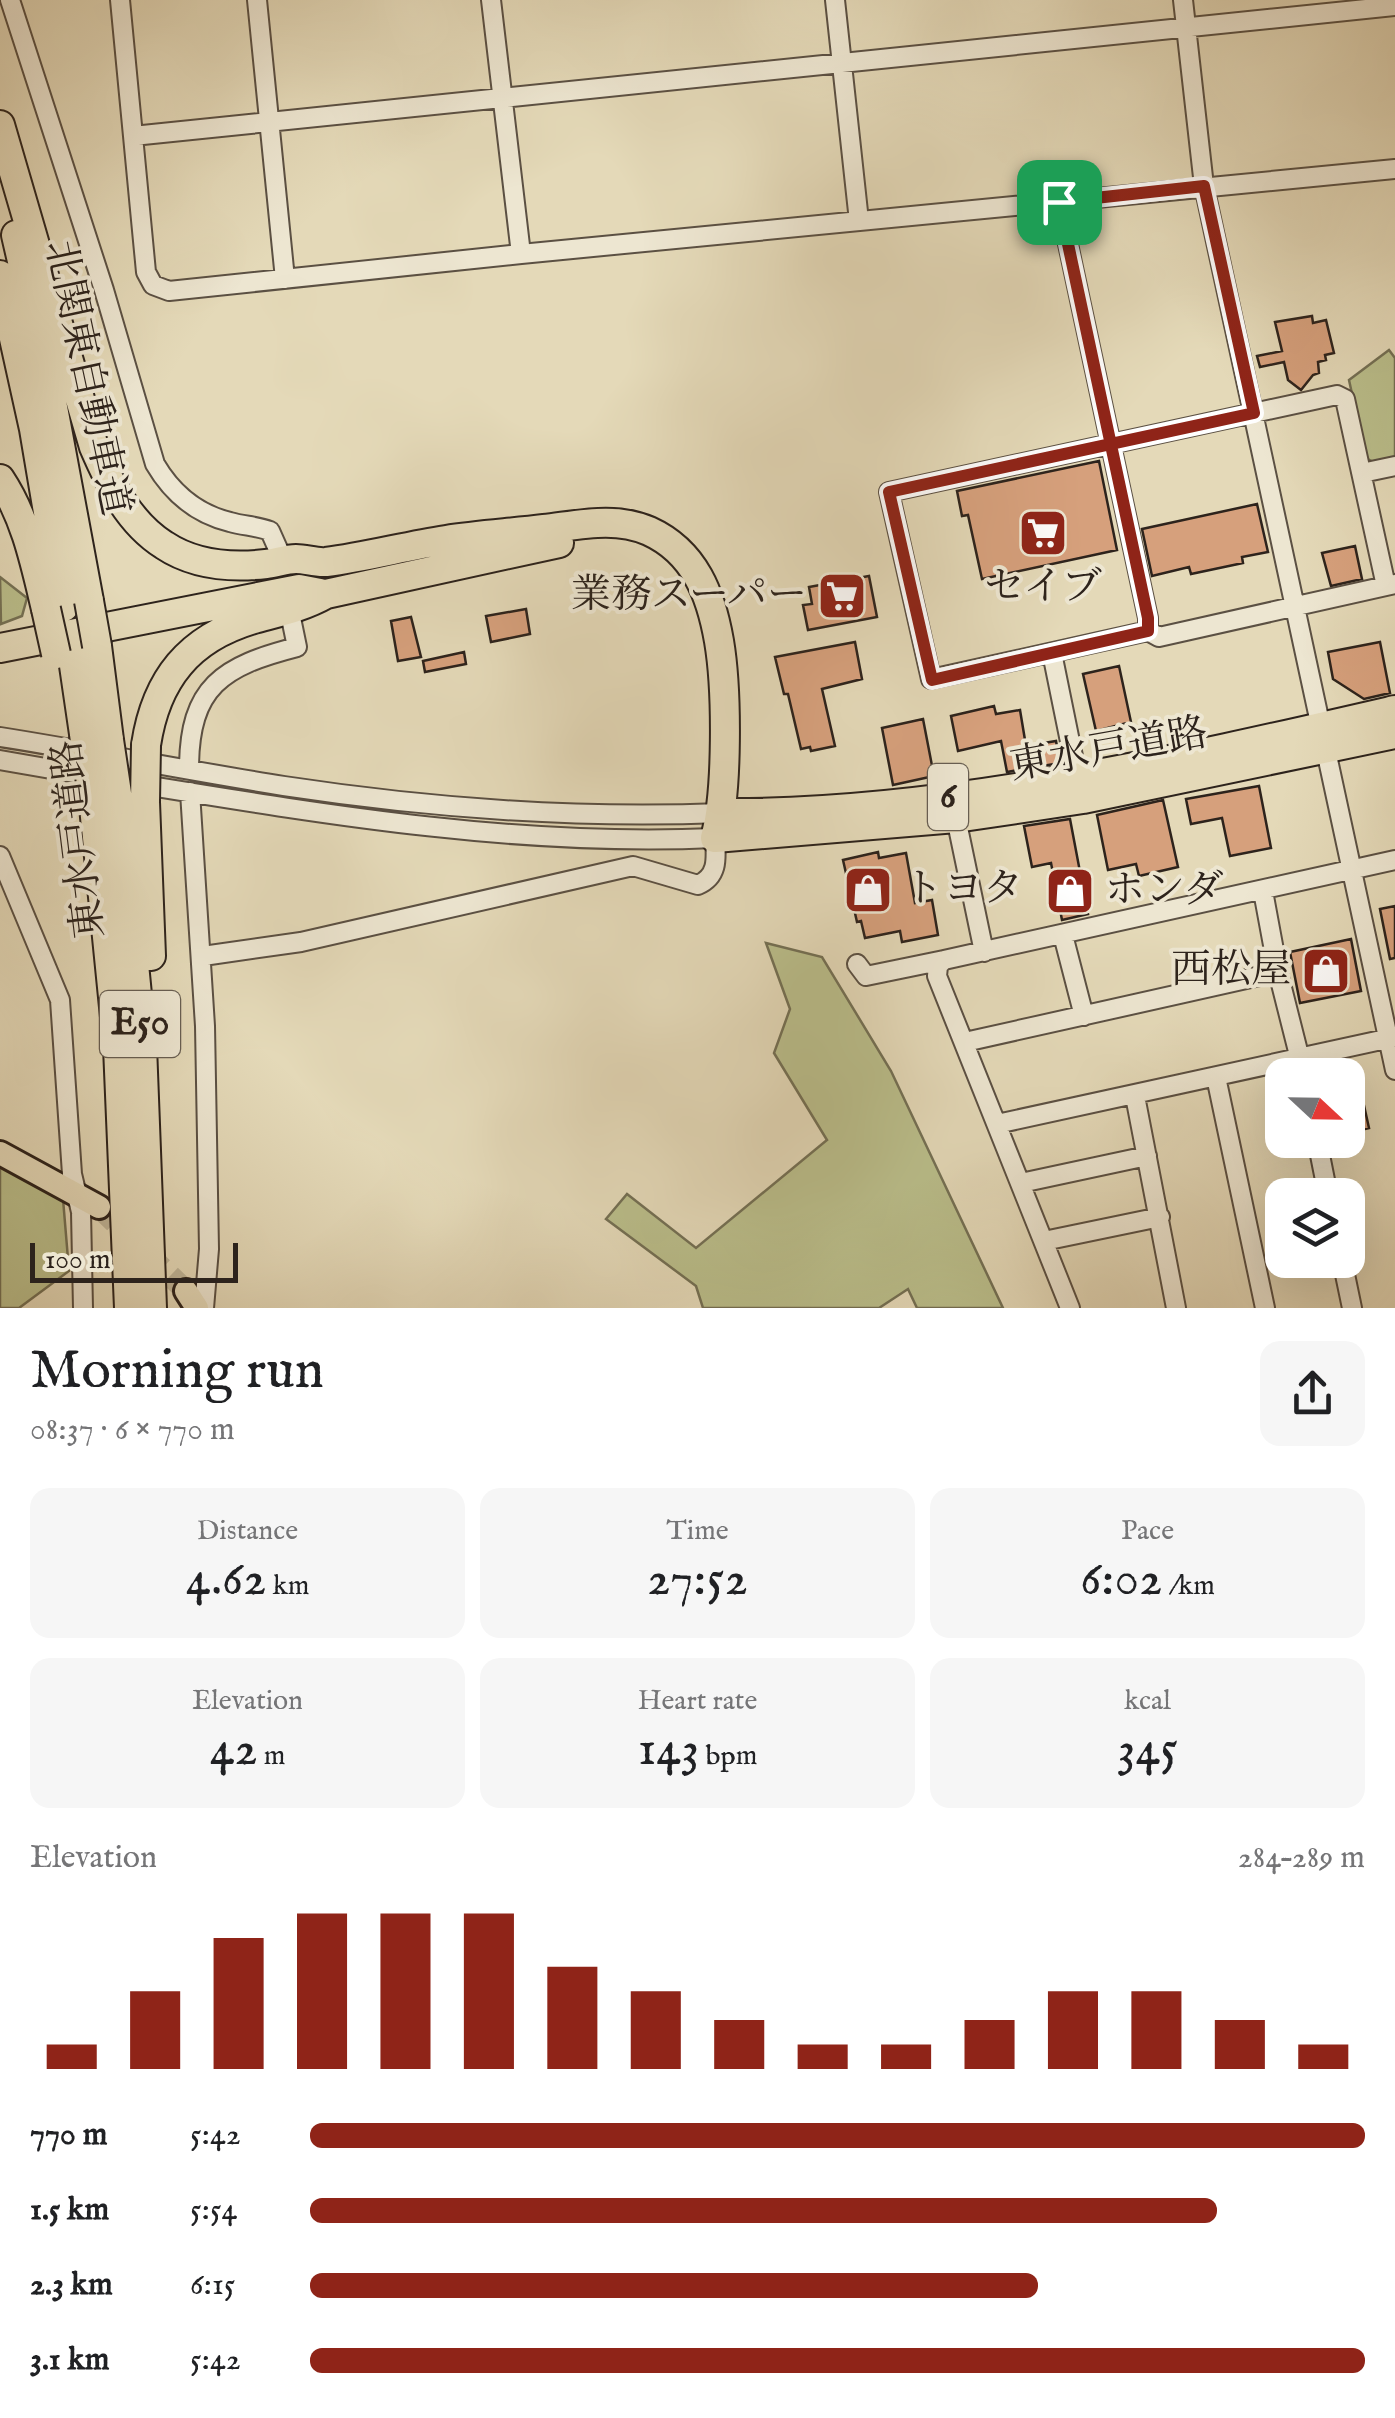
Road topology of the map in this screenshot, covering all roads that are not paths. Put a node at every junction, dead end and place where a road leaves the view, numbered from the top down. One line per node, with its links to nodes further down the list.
1 (10, 0): 27 (street)
2 (120, 0): 13 (street)
3 (257, 0): 11 (street)
4 (491, 0): 10 (street)
5 (835, 0): 9 (street)
6 (1183, 0): 8 (street)
7 (1395, 6): 8 (street)
8 (1186, 27): 9 (street); 16 (street)
9 (842, 63): 10 (street); 18 (street)
10 (502, 96): 11 (street); 19 (street)
11 (269, 119): 13 (street); 21 (street)
12 (0, 125): 28 (highway)
13 (133, 136): 21 (street)
14 (1395, 169): 16 (street)
15 (0, 170): 31 (highway, 北関東自動車道)
16 (1204, 186): 17 (street); 22 (street)
17 (1059, 202): 18 (street); 23 (street)
18 (859, 221): 19 (street)
19 (520, 254): 21 (street)
20 (0, 275): 31 (highway, 北関東自動車道)
21 (285, 279)
22 (1254, 413): 23 (street); 25 (street); 32 (street)
23 (1112, 443): 34 (street); 38 (street)
24 (1395, 466): 25 (street)
25 (1362, 473): 29 (street)
26 (0, 479): 31 (highway)
27 (278, 549)
28 (322, 562): 35 (highway); 50 (highway)
29 (1391, 585): 32 (street)
30 (326, 594): 36 (highway); 48 (highway, bridge); 50 (highway)
31 (66, 606): 37 (highway, 東水戸道路, bridge); 37 (highway, bridge)
32 (1296, 606): 34 (street); 43 (street)
33 (291, 618): 45 (street)
34 (1148, 631): 38 (street)
35 (0, 635)
36 (0, 648)
37 (75, 651): 41 (highway); 41 (highway, 東水戸道路)
38 (1052, 654): 46 (street)
39 (1395, 710): 43 (highway, 東水戸道路 / 6)
40 (1395, 734): 43 (highway, 東水戸道路 / 6)
41 (88, 736): 48 (highway); 48 (highway, 東水戸道路, bridge)
42 (0, 737): 45 (street)
43 (1324, 738): 46 (highway, 東水戸道路 / 6); 49 (highway, 東水戸道路 / 6); 53 (street)
44 (0, 760): 47 (street)
45 (189, 769): 50 (street)
46 (1077, 776): 50 (highway, 東水戸道路 / 6)
47 (190, 792): 50 (street); 57 (street)
48 (109, 798): 81 (highway, 東水戸道路 / E50); 82 (highway)
49 (956, 818): 50 (highway, 東水戸道路 / 6); 56 (street)
50 (714, 821): 57 (street)
51 (0, 856): 74 (street)
52 (1395, 860): 53 (street)
53 (1352, 869): 54 (street); 62 (street)
54 (1263, 891): 55 (street); 60 (street)
55 (1064, 935): 56 (street); 61 (street)
56 (984, 952): 58 (street)
57 (203, 956): 79 (street)
58 (944, 960): 59 (street); 63 (street)
59 (857, 964)
60 (1278, 972): 61 (street); 64 (street)
61 (1084, 1016): 63 (street)
62 (1392, 1038): 65 (street); 66 (street)
63 (965, 1042): 70 (street)
64 (1300, 1058)
65 (1328, 1058)
66 (1395, 1070)
67 (1265, 1071): 68 (street)
68 (1216, 1078): 69 (street); 85 (street)
69 (1135, 1096): 70 (street); 72 (street)
70 (997, 1124): 73 (street)
71 (0, 1152): 74 (main road)
72 (1147, 1156): 73 (street); 76 (street)
73 (1021, 1184): 77 (street)
74 (76, 1192): 75 (main road); 80 (street)
75 (99, 1206)
76 (1160, 1217): 77 (street); 84 (street)
77 (1044, 1241): 83 (street)
78 (1346, 1278): 86 (street)
79 (196, 1302)
80 (84, 1308)
81 (128, 1308)
82 (152, 1308)
83 (1070, 1308)
84 (1176, 1308)
85 (1265, 1308)
86 (1352, 1308)

